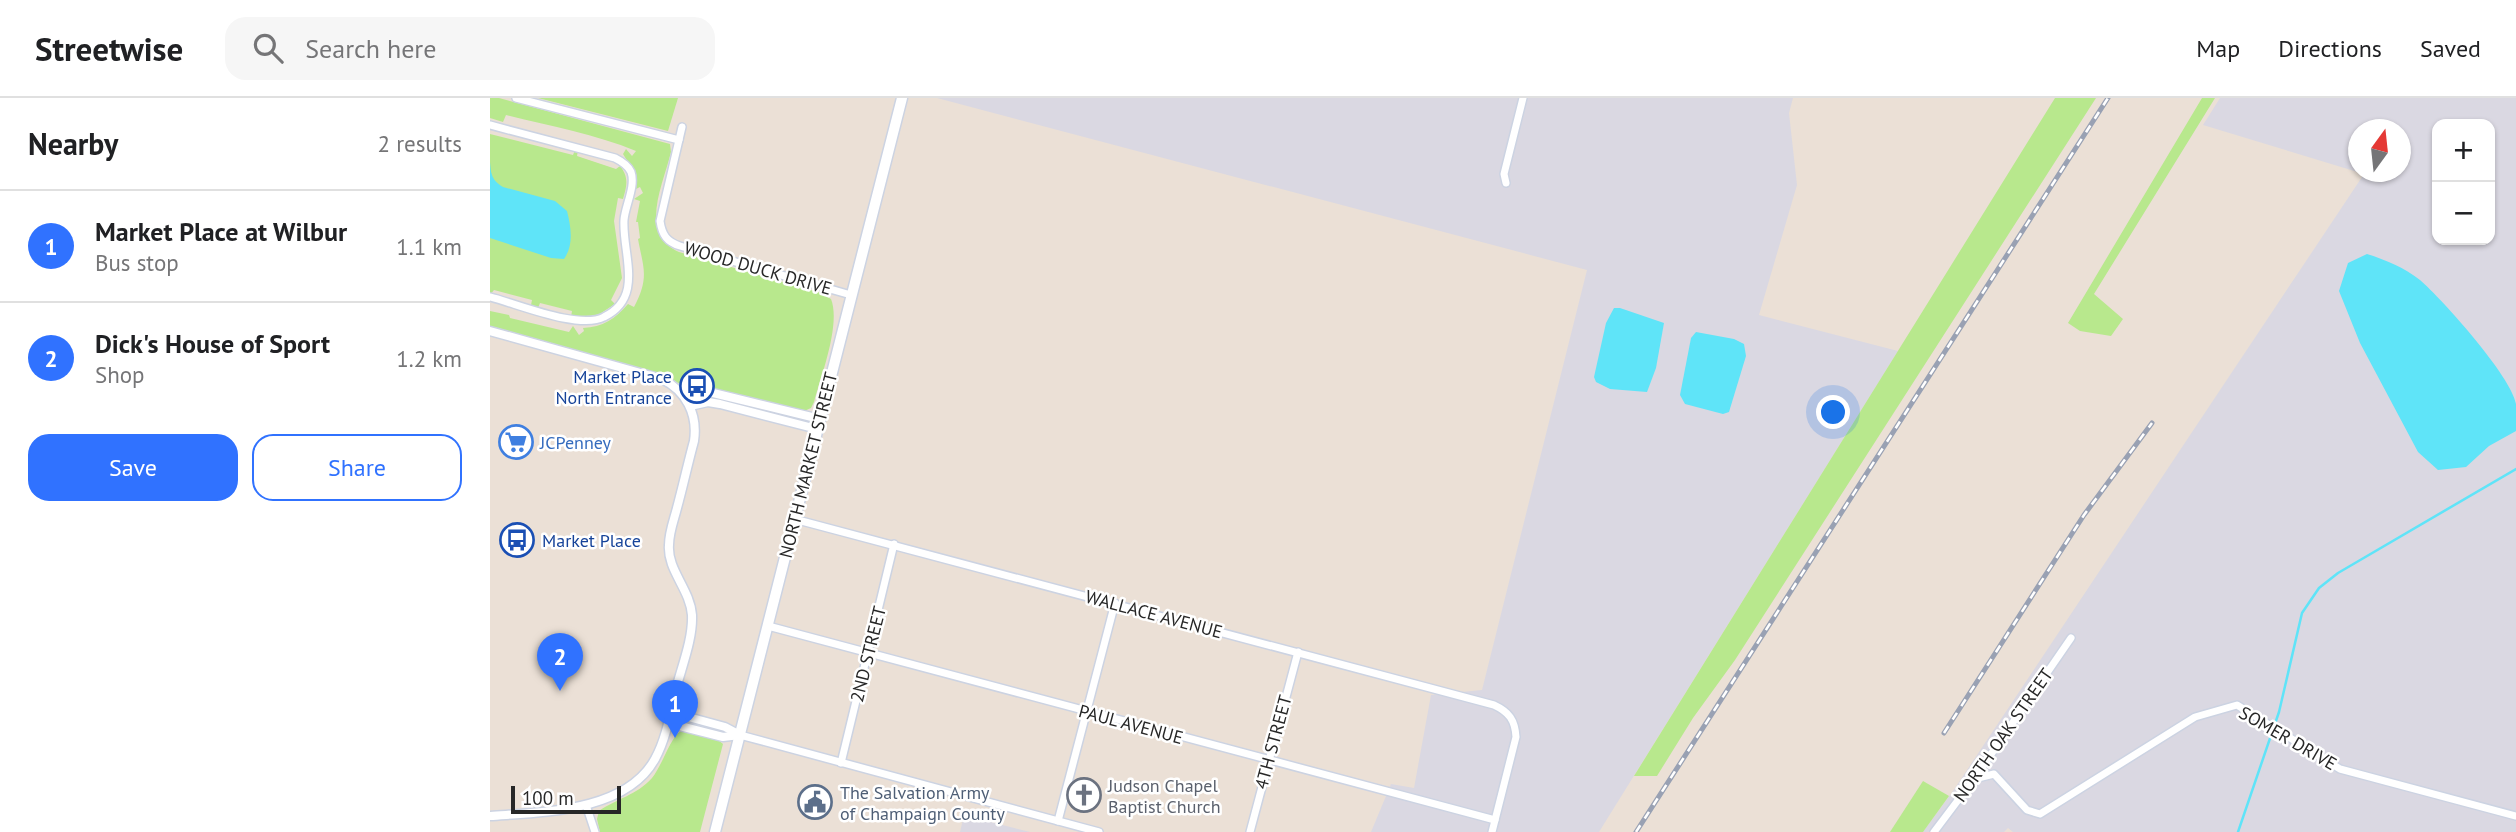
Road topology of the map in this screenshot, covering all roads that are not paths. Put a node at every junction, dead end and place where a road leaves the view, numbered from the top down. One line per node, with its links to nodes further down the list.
1 (516, 98): 6 (street)
2 (902, 98): 8 (main road, NORTH MARKET STREET)
3 (1523, 98): 7 (street)
4 (490, 125): 9 (street)
5 (682, 127): 6 (street)
6 (679, 140): 8 (street, WOOD DUCK DRIVE)
7 (1506, 183)
8 (851, 295): 13 (main road, NORTH MARKET STREET)
9 (490, 297)
10 (490, 331): 11 (street)
11 (684, 396): 12 (street); 13 (street)
12 (690, 406): 13 (street); 22 (street)
13 (818, 424): 14 (main road, NORTH MARKET STREET)
14 (794, 519): 15 (street, WALLACE AVENUE); 17 (main road, NORTH MARKET STREET)
15 (894, 544): 16 (street, WALLACE AVENUE); 19 (street, 2ND STREET)
16 (1115, 603): 20 (street, WALLACE AVENUE); 21 (street)
17 (768, 626): 19 (street, PAUL AVENUE); 24 (main road, NORTH MARKET STREET)
18 (2071, 638): 27 (street, NORTH OAK STREET)
19 (867, 652): 21 (street, PAUL AVENUE); 26 (street, 2ND STREET)
20 (1297, 652): 25 (street, 4TH STREET); 31 (street, WALLACE AVENUE)
21 (1086, 711): 25 (street, PAUL AVENUE); 32 (street)
22 (670, 712): 23 (street); 24 (street)
23 (668, 723): 24 (street); 28 (street)
24 (740, 735): 26 (street); 34 (main road, NORTH MARKET STREET)
25 (1268, 761): 31 (street, PAUL AVENUE); 36 (street, 4TH STREET)
26 (841, 763): 32 (street)
27 (1974, 779): 30 (street, SOMER DRIVE); 38 (street, NORTH OAK STREET)
28 (586, 805): 29 (street); 33 (street)
29 (490, 816)
30 (2516, 816)
31 (1496, 820): 37 (street)
32 (1058, 821): 35 (street)
33 (595, 832)
34 (715, 832)
35 (1099, 832)
36 (1250, 832)
37 (1492, 832)
38 (1934, 832)

